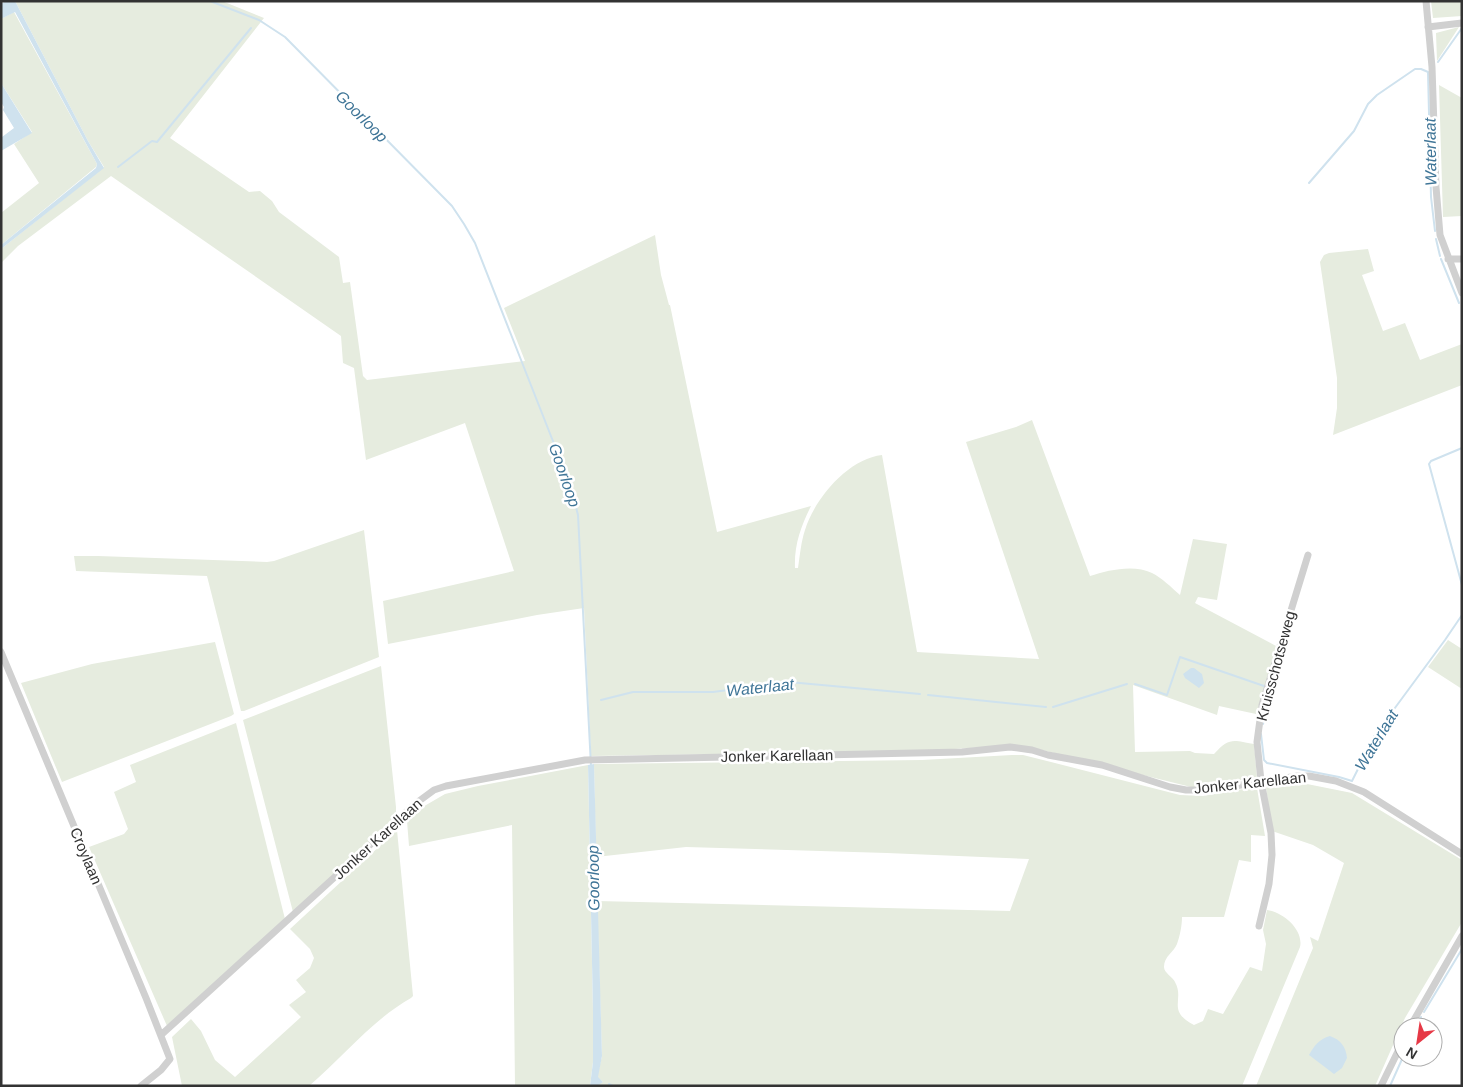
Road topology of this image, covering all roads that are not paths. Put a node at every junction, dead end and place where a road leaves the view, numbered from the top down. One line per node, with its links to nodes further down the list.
1 (1426, 1): 3 (street)
2 (1462, 23): 3 (street)
3 (1428, 27): 4 (street)
4 (1448, 259): 5 (street); 6 (street)
5 (1462, 259)
6 (1462, 293)
7 (1308, 555): 9 (street, Kruisschotseweg)
8 (1, 652): 14 (street, Croylaan)
9 (1261, 780): 10 (street, Jonker Karellaan); 11 (street, Kruisschotseweg); 14 (street, Jonker Karellaan)
10 (1462, 854)
11 (1259, 926)
12 (1462, 936): 13 (street)
13 (1416, 1017)
14 (161, 1035): 16 (street, Croylaan)
15 (1393, 1061): 17 (street)
16 (141, 1086)
17 (1381, 1086)

